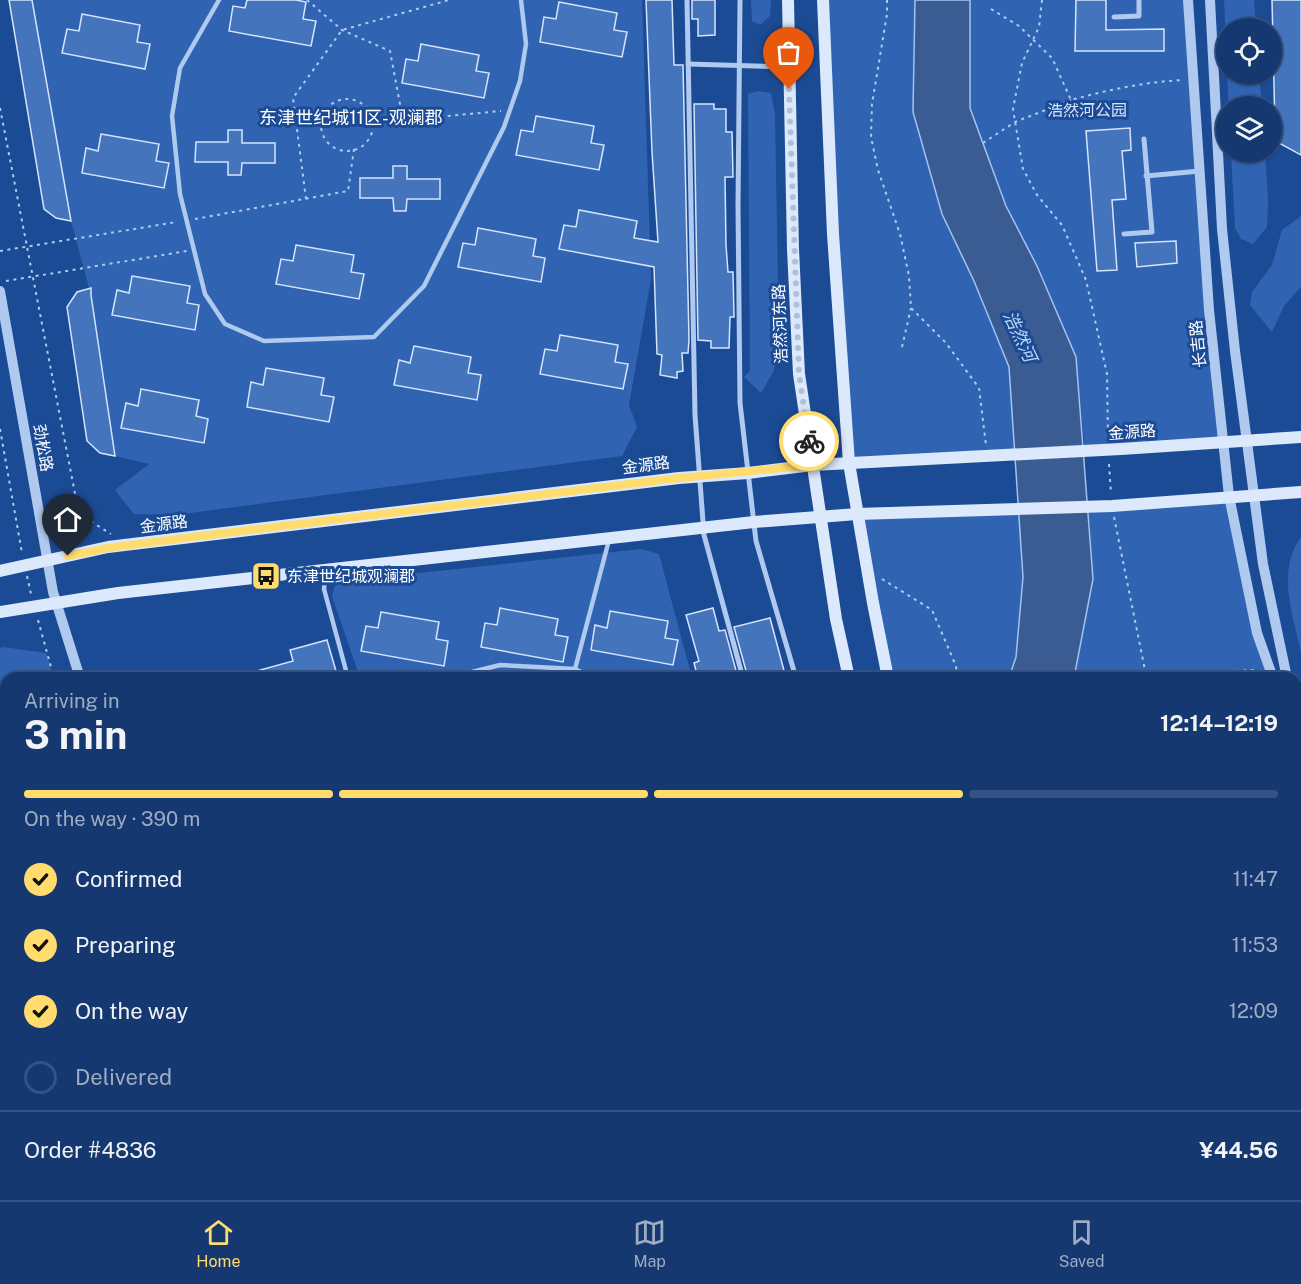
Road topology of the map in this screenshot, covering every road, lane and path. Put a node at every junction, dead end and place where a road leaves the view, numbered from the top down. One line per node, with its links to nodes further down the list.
1 (219, 0): 34 (lane)
2 (307, 0): 16 (path)
3 (449, 0): 16 (path)
4 (520, 0): 24 (lane)
5 (687, 0): 18 (street)
6 (740, 0): 19 (street)
7 (788, 0): 20 (main road, 浩然河东路)
8 (823, 0): 45 (main road)
9 (887, 0): 38 (path)
10 (1042, 0): 17 (path)
11 (1139, 0): 15 (street)
12 (1188, 0): 21 (street, 长吉路)
13 (1210, 0): 41 (street)
14 (991, 9): 17 (path)
15 (1114, 17)
16 (342, 30): 25 (path); 32 (path)
17 (1033, 39): 22 (path); 26 (path)
18 (688, 64): 19 (street); 48 (street)
19 (739, 65): 20 (street); 47 (street)
20 (788, 67): 46 (main road, 浩然河东路)
21 (1194, 80): 22 (path); 30 (street, 长吉路)
22 (1071, 100): 26 (path)
23 (0, 108): 35 (path)
24 (510, 110): 25 (path); 34 (lane)
25 (403, 120): 27 (path)
26 (1016, 122): 29 (path); 43 (path)
27 (373, 123): 27 (path)
28 (1144, 139): 31 (street)
29 (982, 143)
30 (1200, 171): 31 (street); 42 (street, 长吉路)
31 (1146, 176): 33 (street)
32 (306, 199)
33 (1125, 234)
34 (194, 249): 35 (path)
35 (32, 276): 36 (path); 58 (path)
36 (0, 282)
37 (0, 291): 59 (street, 劲松路)
38 (912, 308): 39 (path); 44 (path)
39 (902, 348)
40 (1301, 437): 41 (main road, 金源路)
41 (1248, 441): 42 (main road, 金源路); 50 (street)
42 (1223, 442): 43 (main road, 金源路); 51 (street, 长吉路)
43 (1108, 450): 44 (main road, 金源路); 52 (path)
44 (988, 456): 45 (main road, 金源路)
45 (849, 463): 46 (main road, 金源路); 53 (main road)
46 (813, 465): 47 (main road, 金源路); 54 (main road, 浩然河东路)
47 (748, 473): 48 (main road, 金源路); 55 (street)
48 (699, 476): 56 (street); 58 (main road, 金源路)
49 (1301, 492): 50 (main road)
50 (1255, 495): 51 (main road); 77 (street)
51 (1229, 496): 52 (main road); 76 (street, 长吉路)
52 (1112, 506): 53 (main road); 75 (path)
53 (857, 514): 54 (main road); 61 (main road)
54 (820, 517): 55 (main road); 72 (main road, 浩然河东路)
55 (754, 522): 56 (main road); 71 (street)
56 (703, 527): 57 (main road); 70 (street)
57 (610, 537): 60 (main road); 65 (lane)
58 (129, 545): 59 (main road, 金源路)
59 (48, 561): 62 (main road, 金源路); 63 (street, 劲松路)
60 (326, 569): 63 (main road); 67 (lane)
61 (867, 569): 73 (main road); 74 (path)
62 (0, 571)
63 (57, 603): 64 (main road); 66 (street, 劲松路)
64 (0, 612)
65 (575, 669): 68 (lane); 69 (lane)
66 (78, 672)
67 (346, 672)
68 (472, 672)
69 (581, 672)
70 (741, 672)
71 (794, 672)
72 (848, 672)
73 (887, 672)
74 (956, 672)
75 (1144, 672)
76 (1272, 672)
77 (1286, 672)

